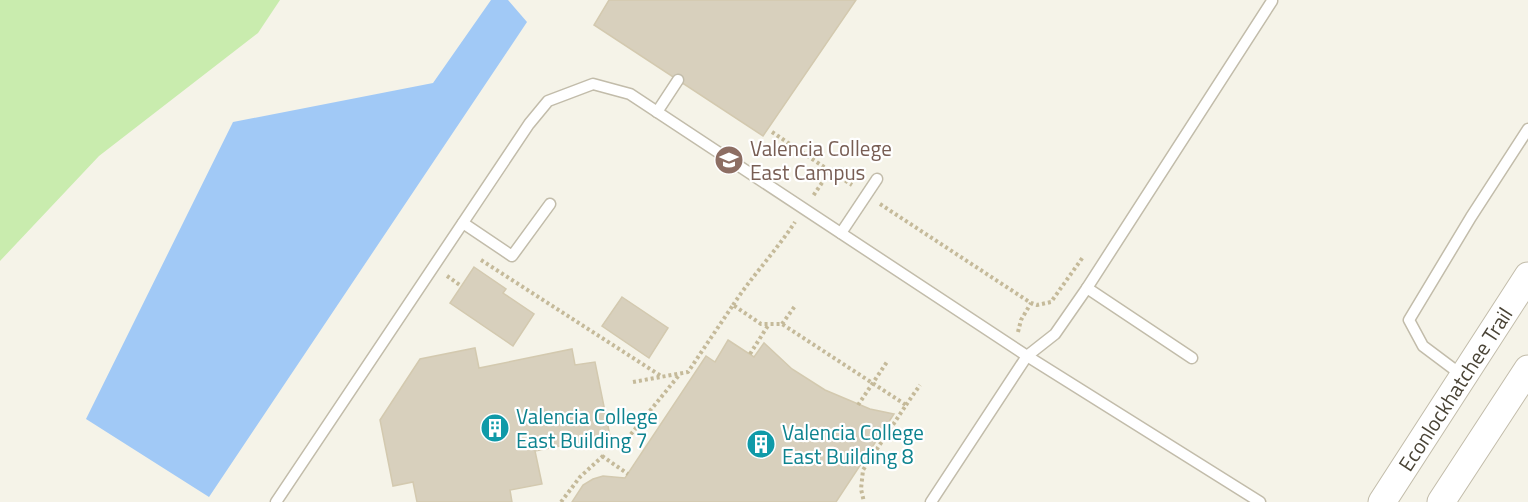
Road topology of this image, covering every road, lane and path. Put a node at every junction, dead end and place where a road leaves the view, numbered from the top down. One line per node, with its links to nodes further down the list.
1 (1272, 1): 16 (lane)
2 (678, 80): 3 (lane)
3 (657, 112): 9 (lane); 10 (lane)
4 (1528, 129): 27 (lane)
5 (830, 171): 7 (path)
6 (877, 179): 7 (lane)
7 (867, 195): 10 (lane); 11 (path)
8 (550, 204): 9 (lane)
9 (463, 223): 35 (lane)
10 (841, 233): 21 (lane)
11 (1083, 257)
12 (482, 260): 26 (path)
13 (445, 274): 15 (path)
14 (1528, 276): 27 (street, Econlockhatchee Trail)
15 (461, 286)
16 (1087, 288): 21 (lane); 22 (lane)
17 (795, 306): 19 (path)
18 (770, 324): 19 (path); 20 (path); 25 (path)
19 (783, 324): 29 (path)
20 (750, 354)
21 (1027, 356): 38 (lane); 39 (lane)
22 (1192, 358)
23 (887, 362): 29 (path)
24 (1528, 369): 41 (street)
25 (680, 374): 26 (path); 33 (path)
26 (662, 376): 28 (path)
27 (1463, 376): 40 (street, Econlockhatchee Trail)
28 (633, 382)
29 (873, 382): 31 (path); 32 (path)
30 (920, 385): 32 (path)
31 (858, 405)
32 (906, 405): 37 (path)
33 (627, 439)
34 (628, 474): 36 (path)
35 (276, 502)
36 (561, 502)
37 (864, 502)
38 (931, 502)
39 (1260, 502)
40 (1382, 502)
41 (1441, 502)

